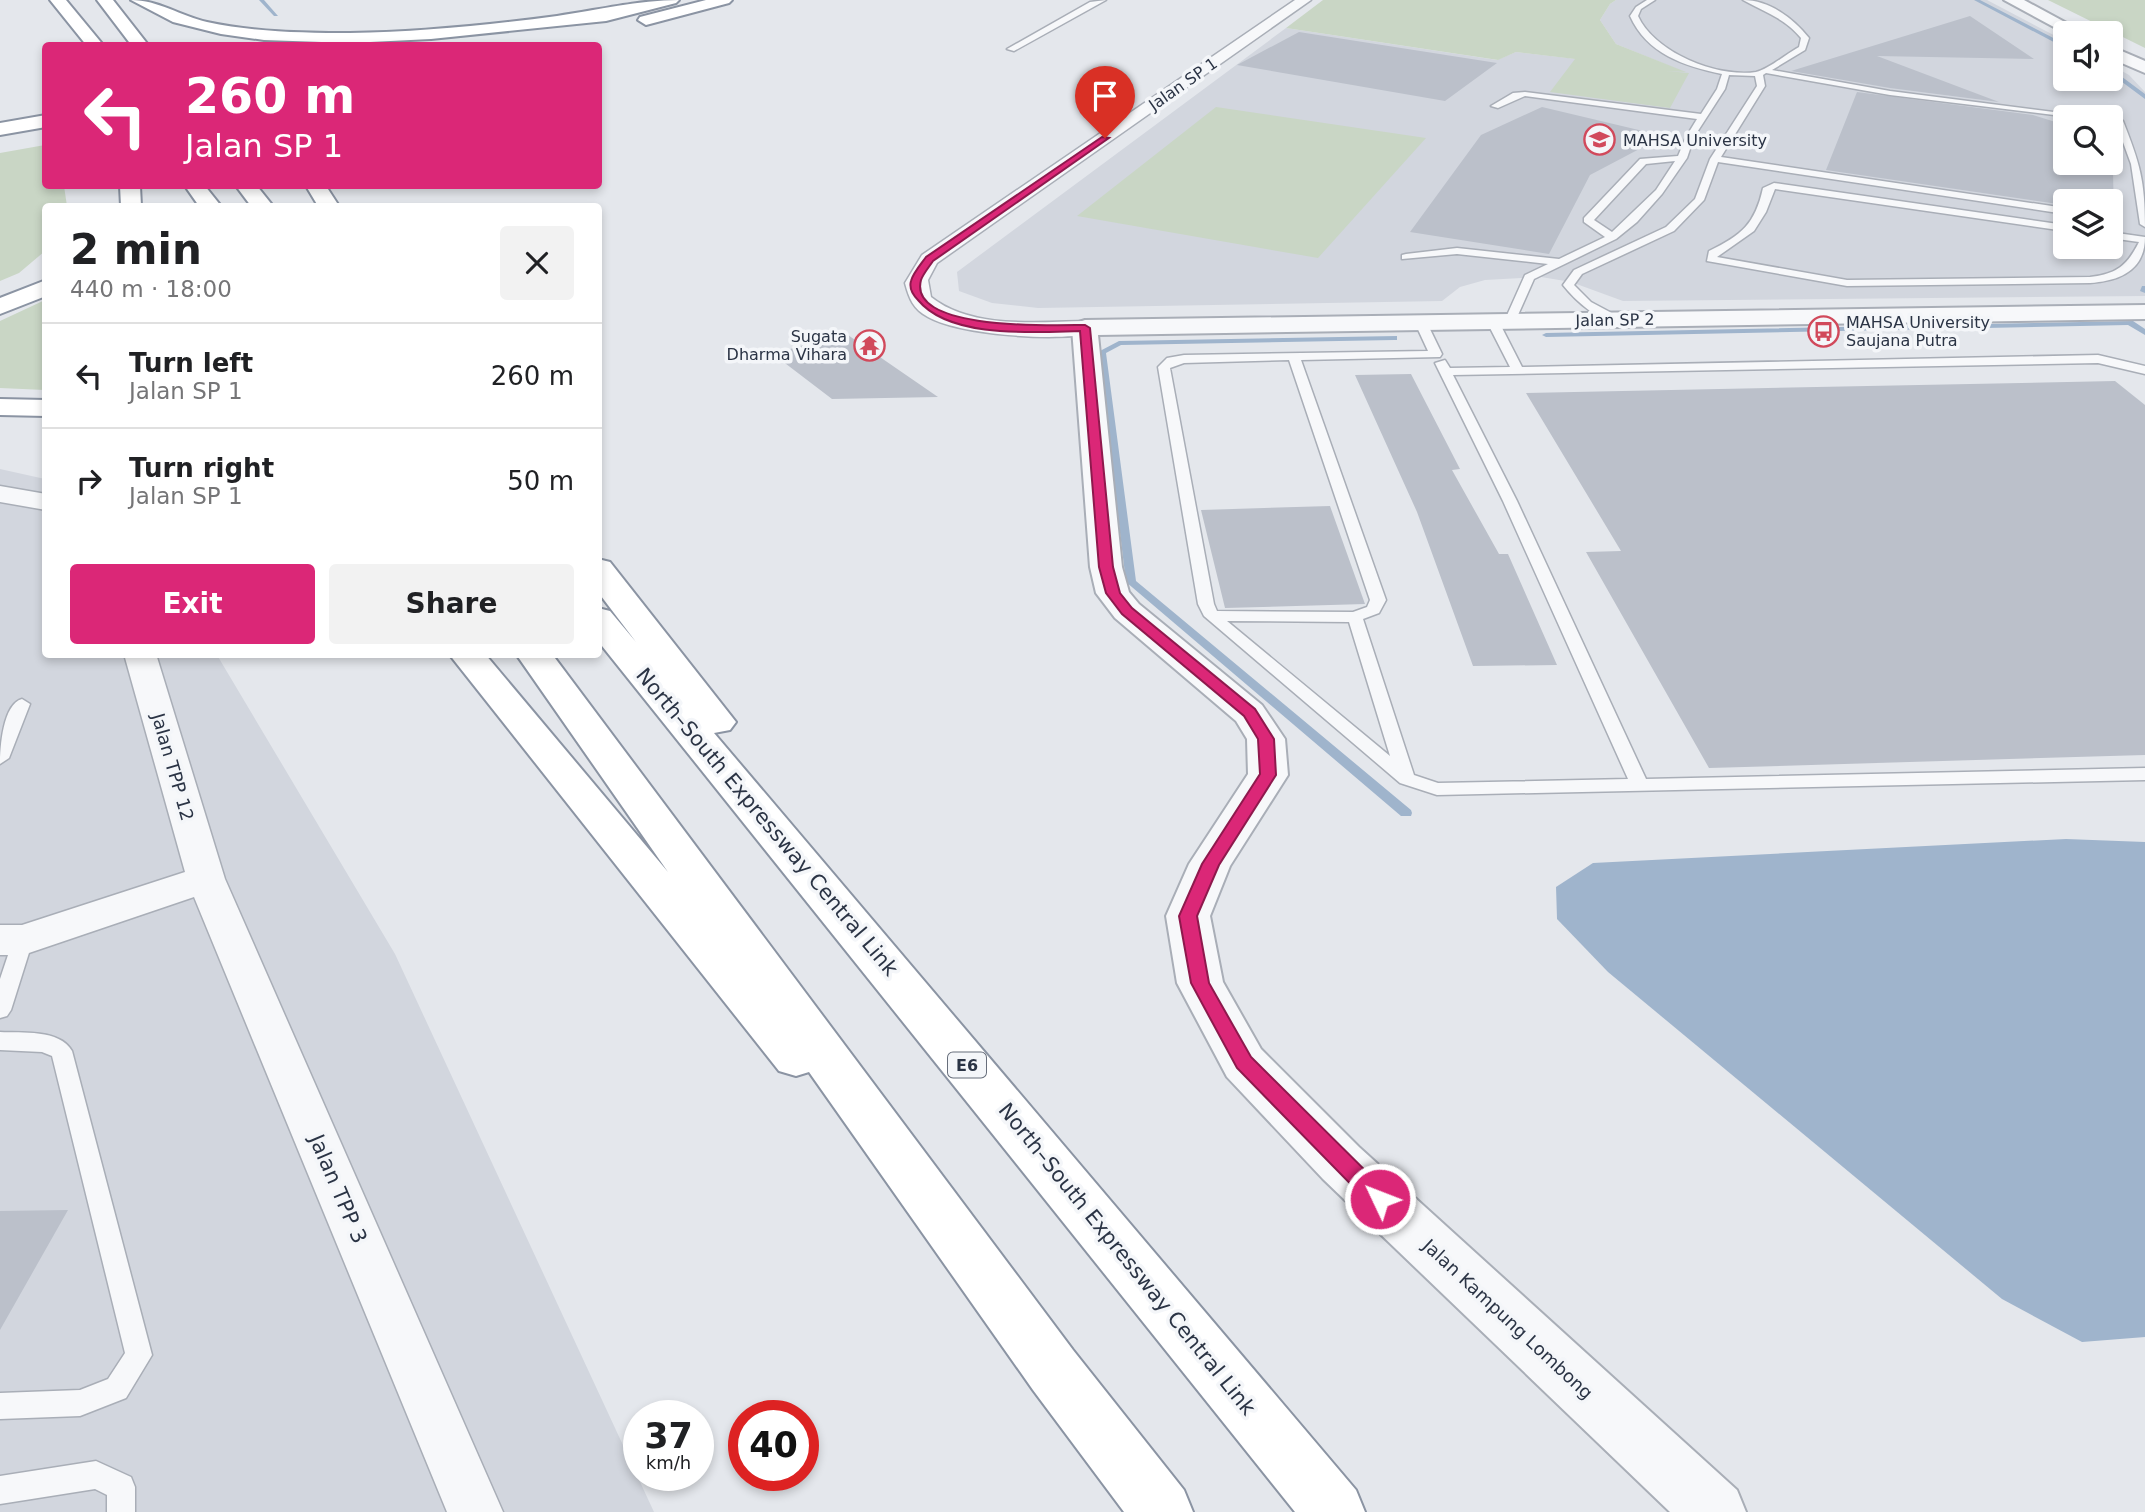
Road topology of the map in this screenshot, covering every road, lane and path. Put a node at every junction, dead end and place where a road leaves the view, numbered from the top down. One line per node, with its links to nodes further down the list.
1 (58, 0): 14 (highway)
2 (105, 0): 15 (highway)
3 (139, 0): 11 (highway)
4 (671, 0): 11 (highway)
5 (724, 0): 11 (highway)
6 (1103, 0): 18 (lane)
7 (1304, 0): 50 (street, Jalan SP 1)
8 (1652, 0): 22 (lane)
9 (1746, 0): 21 (lane)
10 (2012, 0): 12 (street)
11 (635, 16): 13 (highway); 16 (highway); 17 (highway)
12 (2053, 21)
13 (606, 31)
14 (93, 42)
15 (138, 42)
16 (486, 42)
17 (519, 42)
18 (1011, 49)
19 (2123, 57): 20 (street)
20 (2145, 68)
21 (1763, 73): 22 (lane); 24 (lane); 32 (lane)
22 (1726, 74): 26 (lane)
23 (1495, 106): 26 (lane)
24 (2053, 113)
25 (42, 115): 27 (highway)
26 (1703, 117): 31 (lane)
27 (0, 121)
28 (42, 122): 29 (highway)
29 (0, 129)
30 (2123, 131): 38 (lane)
31 (1682, 158): 40 (lane); 40 (lane)
32 (1715, 159): 33 (lane); 47 (lane)
33 (1899, 186): 35 (lane); 37 (lane)
34 (248, 189): 36 (highway)
35 (1889, 201): 39 (lane); 41 (lane)
36 (260, 203)
37 (2053, 209)
38 (2145, 224)
39 (2053, 226)
40 (1612, 237): 43 (lane)
41 (2123, 237)
42 (1406, 257): 43 (lane)
43 (1561, 262): 48 (lane)
44 (42, 289): 45 (highway)
45 (0, 307)
46 (2145, 312): 47 (street, Jalan SP 2)
47 (1617, 320): 48 (street, Jalan SP 2)
48 (1501, 322): 49 (street, Jalan SP 2); 54 (lane)
49 (1421, 323): 50 (street, Jalan SP 2); 51 (lane)
50 (1085, 328): 84 (street, Jalan Kampung Lombong)
51 (1436, 354): 52 (lane); 55 (lane)
52 (1294, 357): 61 (lane); 62 (lane)
53 (2145, 370): 54 (lane)
54 (1518, 371): 55 (lane)
55 (1446, 372): 71 (lane)
56 (0, 407): 57 (highway)
57 (42, 408)
58 (0, 494): 59 (street)
59 (42, 501)
60 (602, 574): 76 (highway)
61 (1212, 616): 62 (lane); 70 (lane)
62 (1355, 617): 70 (lane)
63 (602, 623): 76 (highway, North–South Expressway Central Link / E6)
64 (141, 658): 72 (street, Jalan TPP 12)
65 (469, 658): 77 (highway)
66 (536, 658): 77 (highway)
67 (22, 704): 68 (lane)
68 (0, 758)
69 (2145, 774): 71 (lane)
70 (1406, 779): 71 (lane)
71 (1640, 786)
72 (206, 879): 73 (street); 80 (street, Jalan TPP 3)
73 (12, 940): 74 (lane)
74 (0, 1010)
75 (0, 1041): 78 (lane)
76 (1170, 1310): 83 (highway, North–South Expressway Central Link / E6)
77 (1053, 1370): 82 (highway)
78 (0, 1406)
79 (0, 1490): 81 (lane)
80 (473, 1505)
81 (121, 1512)
82 (1162, 1512)
83 (1334, 1512)
84 (1714, 1512)

